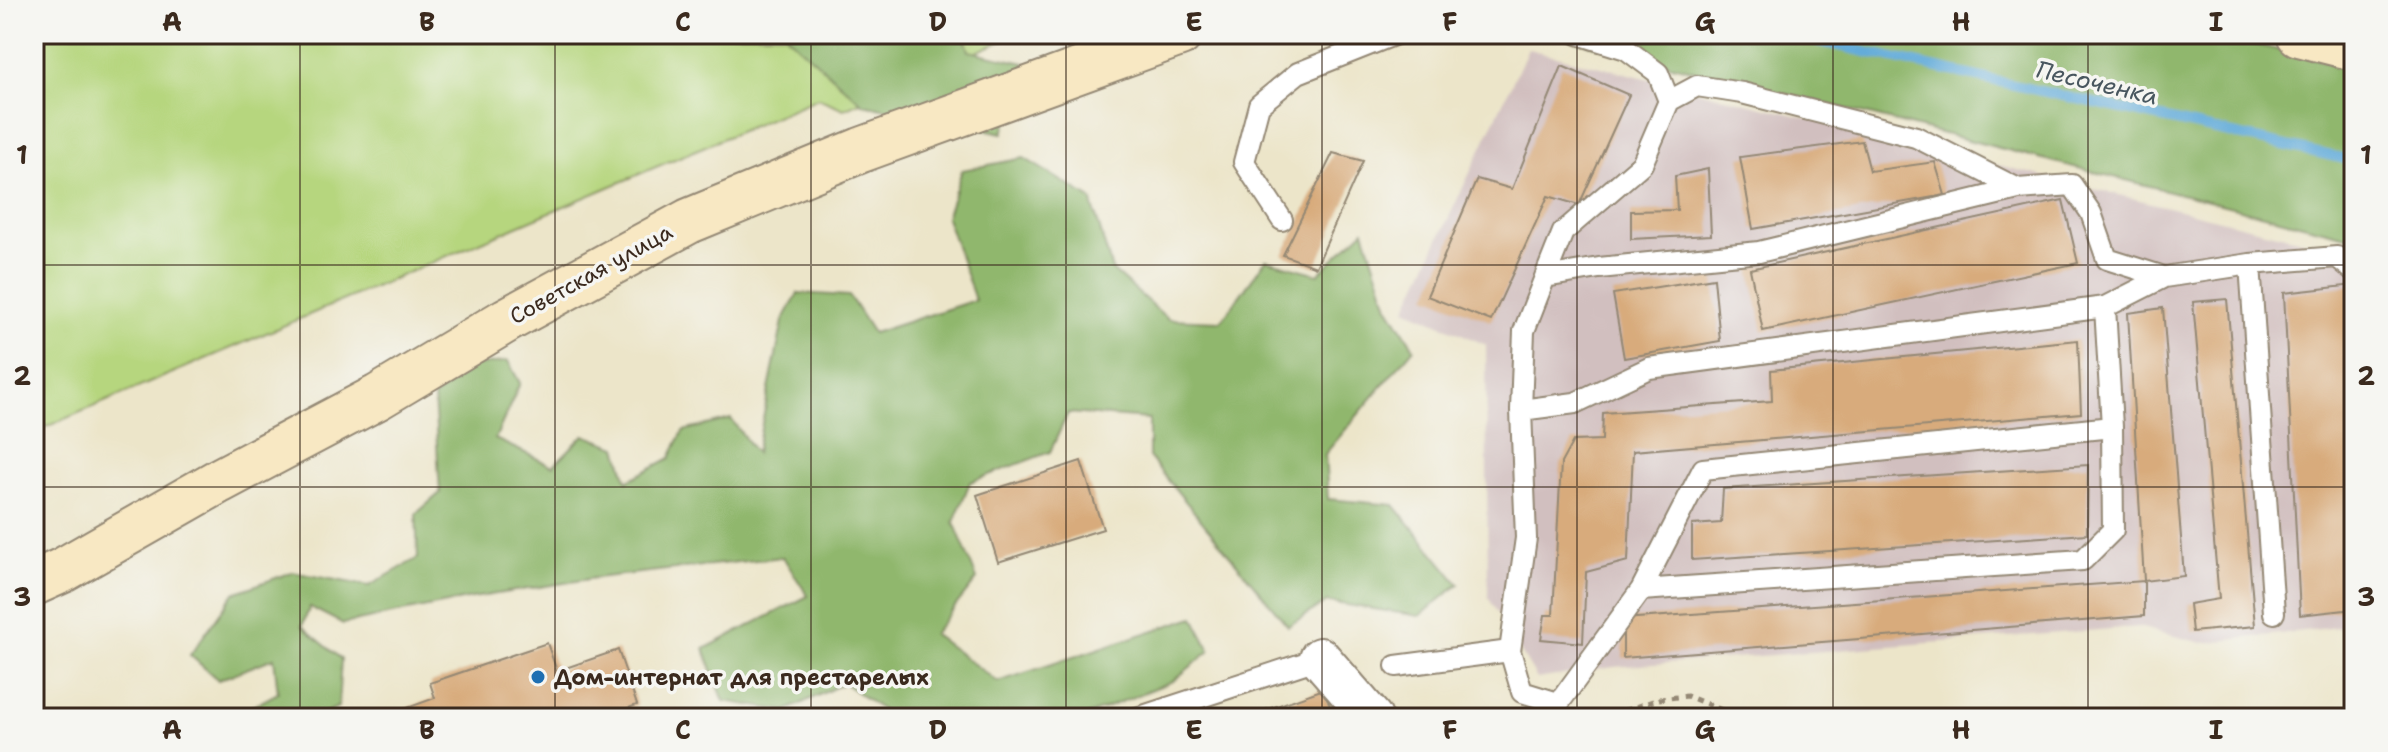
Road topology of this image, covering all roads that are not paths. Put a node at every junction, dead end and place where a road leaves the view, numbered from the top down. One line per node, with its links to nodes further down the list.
1 (1180, 34): 16 (street, Советская улица)
2 (1396, 34): 8 (lane)
3 (1578, 34): 6 (lane)
4 (2299, 34): 5 (street)
5 (2354, 48)
6 (1669, 101): 7 (lane); 11 (lane)
7 (2018, 189): 11 (lane); 12 (lane)
8 (1282, 220)
9 (2250, 264): 10 (lane); 12 (lane); 18 (lane)
10 (2354, 271)
11 (1545, 277): 14 (lane)
12 (2164, 277): 13 (lane)
13 (2105, 307): 14 (lane); 15 (lane)
14 (1521, 410): 19 (lane)
15 (2112, 427): 17 (lane); 17 (lane)
16 (34, 583)
17 (1641, 590): 22 (lane)
18 (2274, 613)
19 (1510, 651): 21 (lane); 22 (lane)
20 (1320, 658): 23 (lane); 24 (street)
21 (1396, 666)
22 (1553, 711)
23 (1137, 718)
24 (1372, 718)

